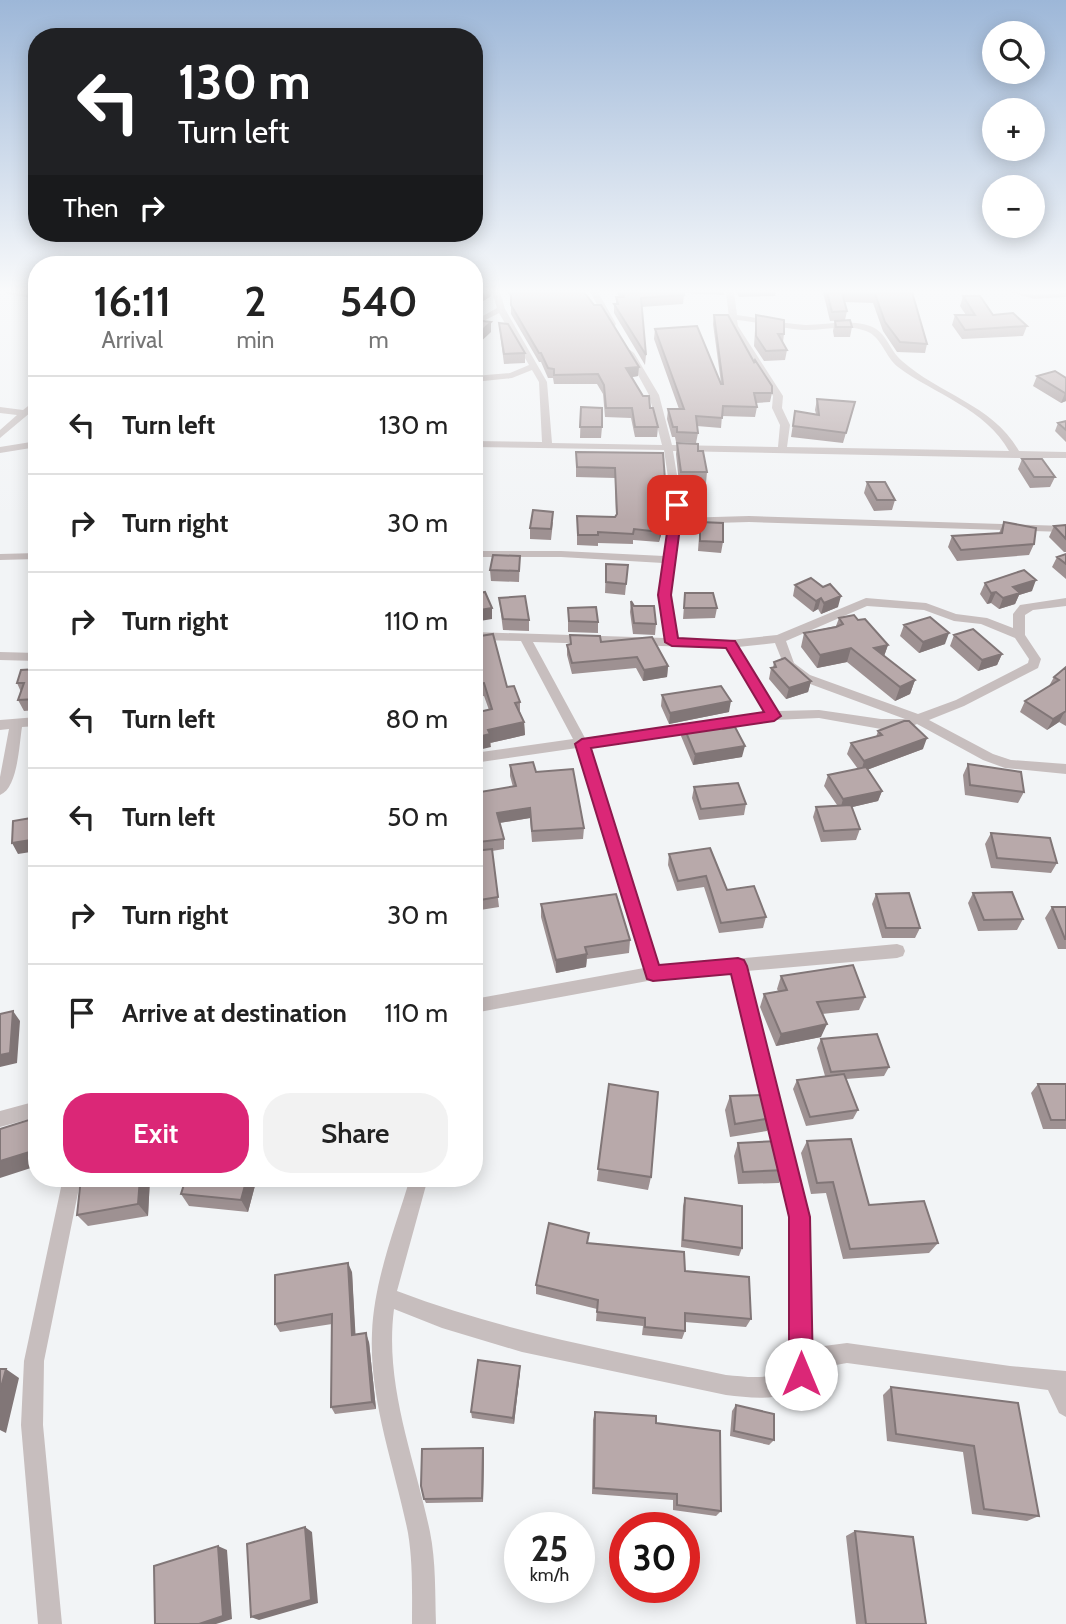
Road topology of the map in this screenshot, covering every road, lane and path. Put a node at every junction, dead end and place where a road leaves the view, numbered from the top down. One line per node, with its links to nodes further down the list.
1 (530, 368): 6 (street)
2 (535, 368): 13 (street)
3 (639, 368): 14 (street)
4 (762, 368): 16 (street)
5 (905, 368): 17 (street)
6 (483, 378)
7 (0, 410): 9 (street)
8 (28, 411): 9 (street)
9 (25, 414): 10 (street)
10 (0, 435)
11 (483, 444): 13 (street)
12 (28, 445): 15 (street)
13 (547, 446): 14 (street)
14 (668, 448): 16 (street); 19 (street)
15 (0, 450)
16 (782, 450): 17 (street)
17 (1016, 455): 18 (street)
18 (1066, 455)
19 (676, 521): 20 (street); 24 (street)
20 (1066, 529)
21 (483, 554): 24 (street)
22 (28, 556): 23 (street)
23 (0, 557)
24 (668, 560): 30 (street)
25 (1066, 602): 26 (street)
26 (1019, 635): 29 (street); 35 (street)
27 (483, 636): 28 (street)
28 (525, 638): 30 (street); 39 (street)
29 (779, 639): 31 (street); 35 (street)
30 (672, 642): 31 (street)
31 (730, 644): 34 (street)
32 (0, 656): 33 (street)
33 (28, 657)
34 (774, 716): 35 (street); 39 (street)
35 (918, 719): 41 (street)
36 (28, 722): 37 (street)
37 (16, 723): 38 (street); 42 (street)
38 (0, 725)
39 (582, 744): 40 (street); 45 (street)
40 (483, 757)
41 (1066, 769)
42 (0, 790)
43 (897, 951): 44 (street)
44 (738, 966): 45 (street); 52 (street)
45 (653, 973): 46 (street)
46 (483, 1004)
47 (28, 1111): 48 (street)
48 (0, 1119)
49 (70, 1187): 55 (street)
50 (416, 1187): 51 (street)
51 (386, 1296): 52 (street); 56 (street)
52 (801, 1374): 53 (street)
53 (1061, 1381): 54 (street)
54 (1066, 1406)
55 (50, 1624)
56 (424, 1624)

